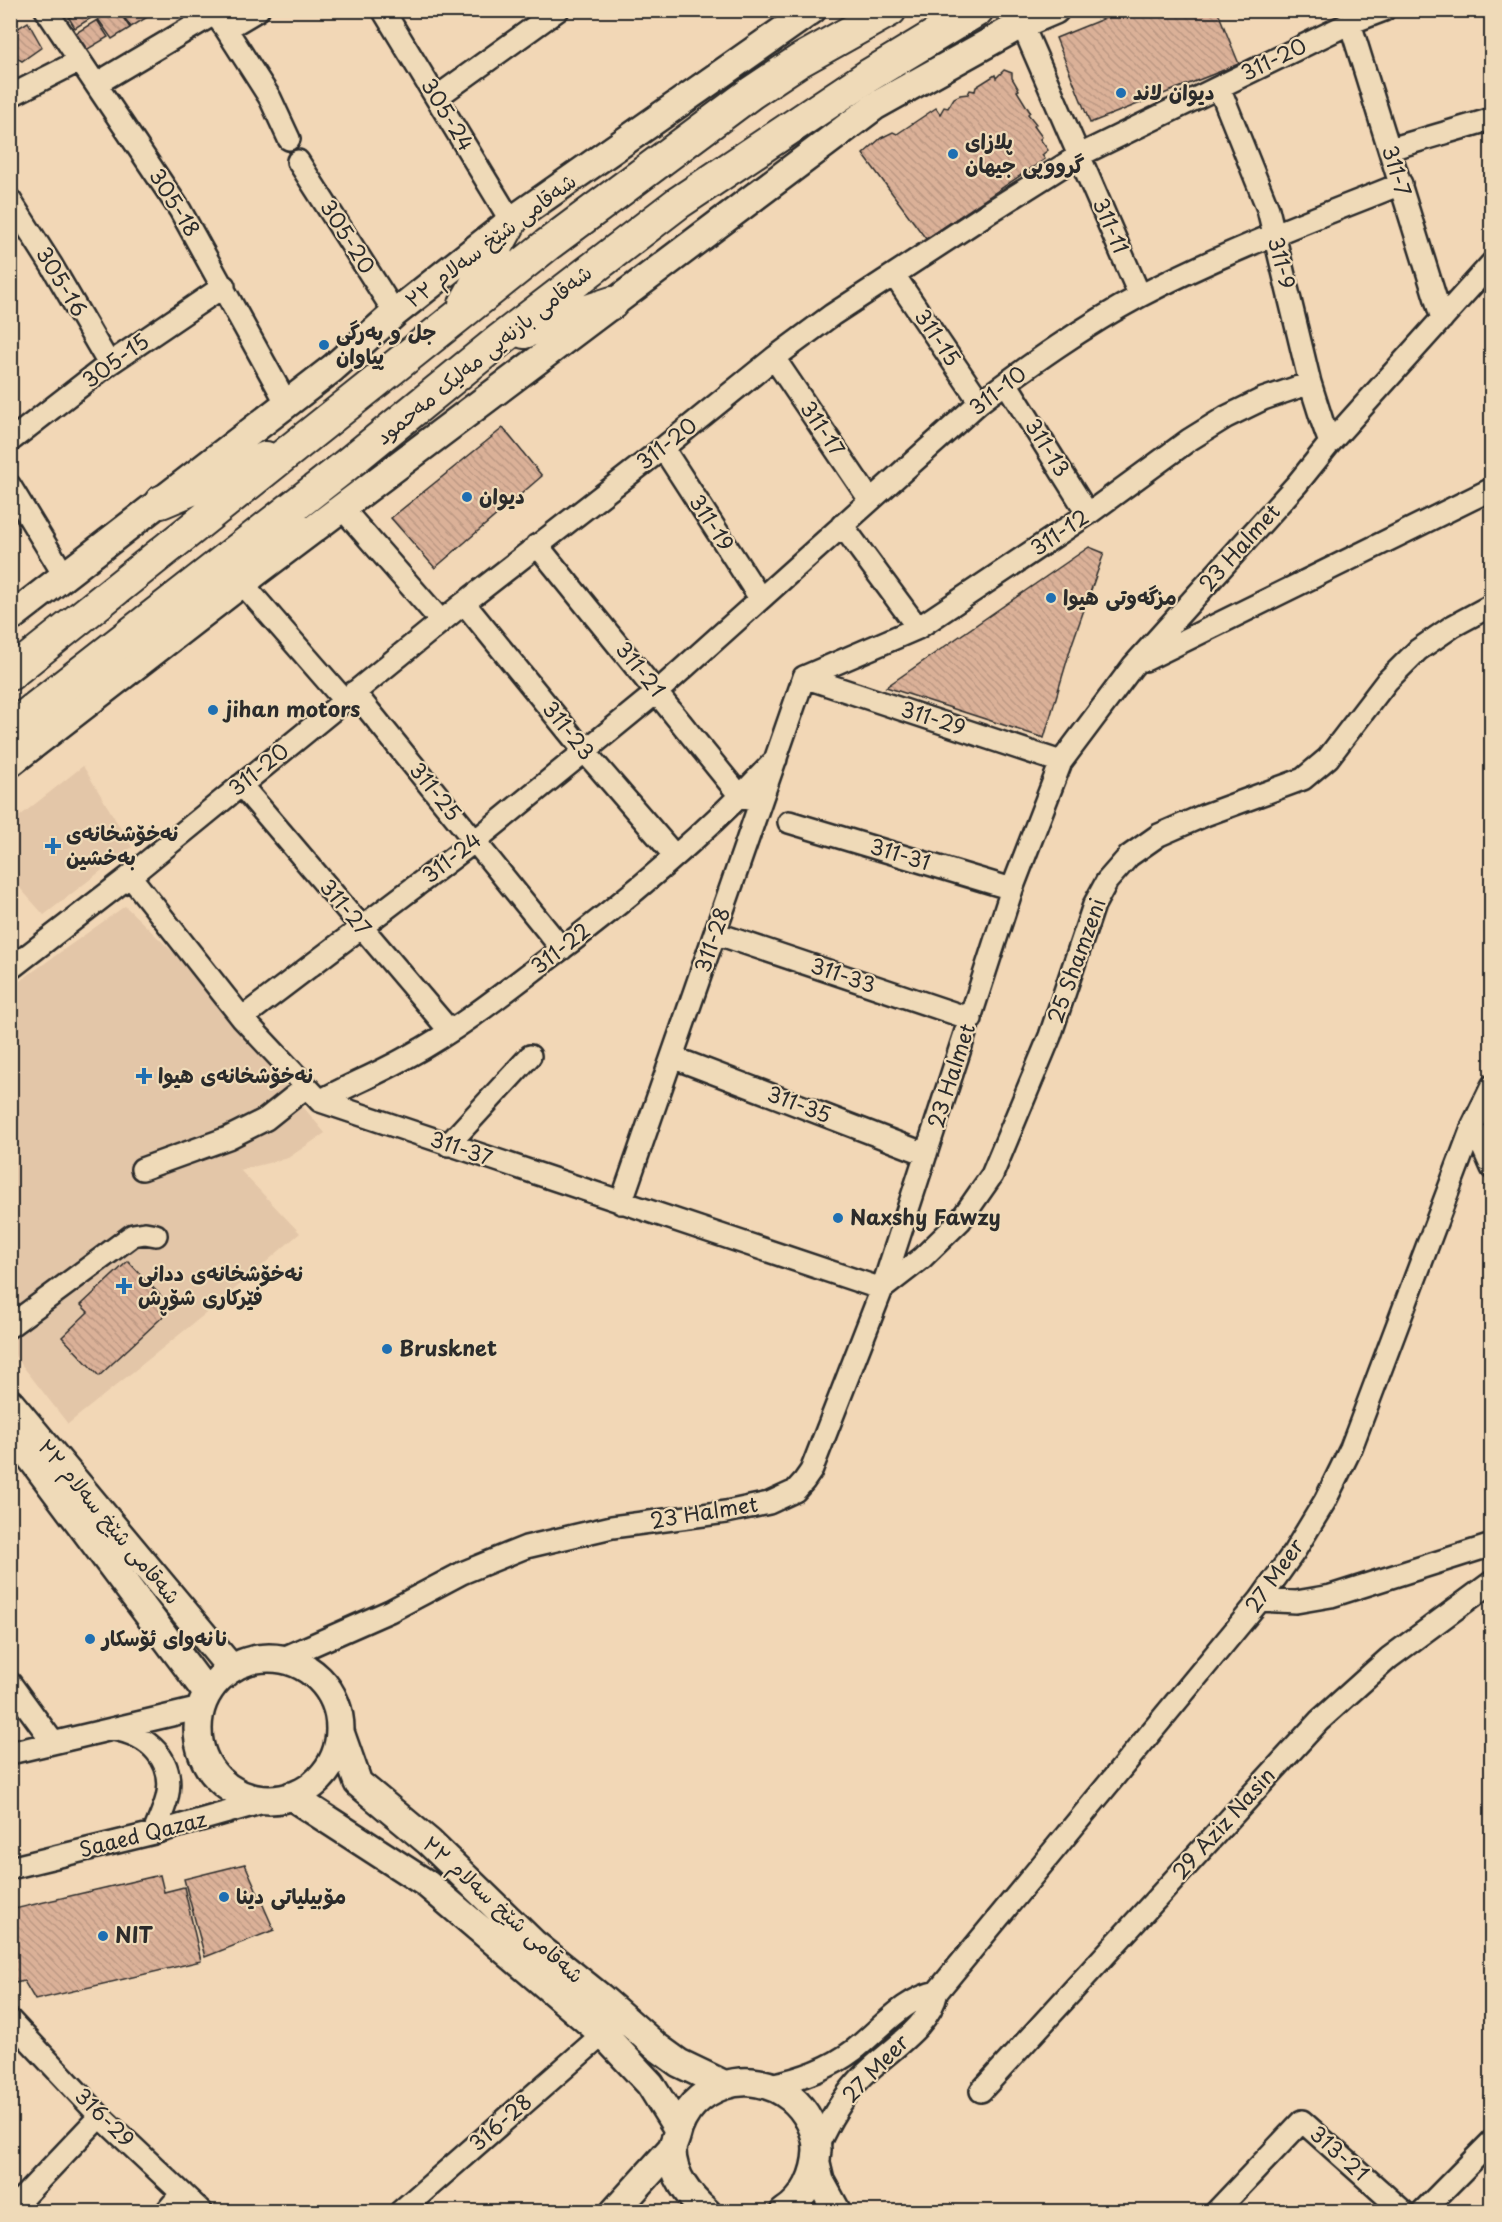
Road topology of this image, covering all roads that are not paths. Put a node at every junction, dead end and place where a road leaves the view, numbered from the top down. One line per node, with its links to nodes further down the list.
1 (46, 10): 13 (street, 305-18)
2 (258, 10): 10 (street)
3 (383, 10): 17 (street, 305-24)
4 (812, 10): 25 (main road, شەقامی شێخ سەلام ٣٣)
5 (890, 10): 33 (highway)
6 (1055, 10): 12 (main road)
7 (1384, 10): 11 (street, 311-20)
8 (557, 11): 17 (street)
9 (969, 13): 35 (highway, شەقامی بازنەیی مەلیک مەحمود)
10 (217, 18): 14 (street); 19 (street)
11 (1350, 23): 15 (street, 311-20); 20 (street, 311-7)
12 (1022, 24): 21 (street, 311-11); 31 (main road)
13 (79, 62): 14 (street, 305-18); 16 (street)
14 (96, 84): 29 (street, 305-18)
15 (1219, 87): 21 (street, 311-20); 26 (street, 311-9)
16 (10, 96)
17 (437, 97): 25 (street, 305-24)
18 (1491, 119): 20 (street)
19 (289, 139)
20 (1390, 149): 23 (street, 311-7)
21 (1080, 155): 28 (street, 311-20); 30 (street, 311-11)
22 (298, 161): 32 (street, 305-20)
23 (1401, 184): 26 (street, 311-10); 34 (street, 311-7)
24 (10, 200): 37 (street, 305-16)
25 (511, 221): 32 (main road, شەقامی شێخ سەلام ٣٣); 33 (highway)
26 (1275, 234): 30 (street, 311-10); 39 (street, 311-9)
27 (1491, 263): 34 (street, 23 Halmet)
28 (894, 274): 36 (street, 311-20); 40 (street, 311-15)
29 (224, 286): 37 (street, 305-15); 41 (street, 305-18)
30 (1140, 296): 38 (street, 311-10)
31 (612, 303): 35 (highway); 51 (main road)
32 (395, 313): 41 (main road, شەقامی شێخ سەلام ٣٣)
33 (456, 319): 43 (highway)
34 (1442, 319): 44 (street, 23 Halmet)
35 (501, 339): 46 (highway, شەقامی بازنەیی مەلیک مەحمود)
36 (774, 358): 45 (street, 311-20); 49 (street, 311-17)
37 (109, 364): 42 (street, 305-15)
38 (1006, 383): 40 (street, 311-10); 52 (street, 311-13)
39 (1310, 383): 44 (street, 311-9); 52 (street, 311-12)
40 (980, 402): 49 (street, 311-10)
41 (287, 404): 50 (main road, شەقامی شێخ سەلام ٣٣)
42 (10, 441)
43 (300, 443): 50 (highway); 64 (highway)
44 (1330, 443): 63 (street, 23 Halmet)
45 (663, 448): 54 (street, 311-20); 57 (street, 311-19)
46 (339, 471): 56 (highway); 68 (highway, شەقامی بازنەیی مەلیک مەحمود)
47 (10, 486): 55 (street)
48 (1491, 489): 63 (street)
49 (870, 500): 53 (street, 311-10)
50 (161, 502): 55 (main road, شەقامی شێخ سەلام ٣٣)
51 (342, 508): 56 (main road); 61 (street)
52 (1088, 514): 62 (street, 311-12)
53 (842, 525): 57 (street, 311-10); 62 (street)
54 (537, 544): 58 (street, 311-20); 66 (street, 311-21)
55 (64, 575): 60 (main road, شەقامی شێخ سەلام ٣٣)
56 (242, 583): 67 (street, 311-25); 71 (main road)
57 (760, 598): 66 (street, 311-10)
58 (464, 603): 61 (street, 311-20); 69 (street, 311-23)
59 (1491, 605): 97 (street, 25 Shamzeni)
60 (10, 618)
61 (441, 621): 67 (street, 311-20)
62 (918, 628): 65 (street, 311-12)
63 (1133, 666): 70 (street, 23 Halmet)
64 (10, 674)
65 (804, 677): 70 (street, 311-29); 73 (street, 311-22)
66 (657, 692): 69 (street, 311-24); 73 (street, 311-21)
67 (349, 696): 72 (street, 311-20); 75 (street, 311-25)
68 (10, 728)
69 (585, 752): 75 (street, 311-24); 76 (street, 311-23)
70 (1061, 762): 78 (street, 23 Halmet)
71 (10, 763)
72 (241, 785): 77 (street, 311-20); 79 (street, 311-27)
73 (751, 800): 76 (street, 311-22); 80 (street, 311-28)
74 (789, 822): 78 (street, 311-31)
75 (475, 841): 79 (street, 311-24); 81 (street, 311-25)
76 (675, 856): 81 (street, 311-22)
77 (130, 876): 82 (street, 311-20); 83 (street, 311-37)
78 (1012, 889): 84 (street, 23 Halmet)
79 (362, 928): 83 (street, 311-24); 85 (street, 311-27)
80 (715, 933): 84 (street, 311-33); 87 (street, 311-28)
81 (562, 949): 85 (street, 311-22)
82 (10, 969)
83 (242, 1018): 89 (street, 311-37)
84 (970, 1019): 92 (street, 23 Halmet)
85 (450, 1031): 89 (street, 311-22)
86 (530, 1056): 91 (street)
87 (672, 1057): 92 (street, 311-35); 95 (street, 311-28)
88 (1491, 1086): 90 (street, 27 Meer)
89 (313, 1094): 91 (street, 311-37); 94 (street, 311-22)
90 (1473, 1125): 93 (street); 103 (street, 27 Meer)
91 (448, 1144): 95 (street, 311-37)
92 (926, 1154): 97 (street, 23 Halmet)
93 (1491, 1166)
94 (142, 1170)
95 (621, 1203): 97 (street, 311-37)
96 (156, 1235): 98 (street)
97 (882, 1289): 104 (street, 23 Halmet)
98 (10, 1326)
99 (10, 1403): 105 (main road, شەقامی شێخ سەلام ٣٣)
100 (10, 1430): 107 (main road, شەقامی شێخ سەلام ٣٣)
101 (1491, 1545): 103 (street)
102 (1491, 1582): 120 (street, 29 Aziz Nasin)
103 (1260, 1600): 115 (street, 27 Meer)
104 (280, 1659): 105 (main road, شەقامی شێخ سەلام ٣٣); 109 (main road, شەقامی شێخ سەلام ٣٣)
105 (231, 1668): 107 (main road, شەقامی شێخ سەلام ٣٣)
106 (10, 1683): 110 (street)
107 (204, 1700): 108 (street); 112 (main road, شەقامی شێخ سەلام ٣٣)
108 (110, 1729): 110 (street); 113 (street)
109 (340, 1732): 112 (main road, شەقامی شێخ سەلام ٣٣); 118 (main road, شەقامی شێخ سەلام ٣٣)
110 (53, 1742): 111 (street)
111 (10, 1753)
112 (282, 1797): 113 (street, Saaed Qazaz); 117 (main road, شەقامی شێخ سەلام ٣٣)
113 (153, 1833): 114 (street, Saaed Qazaz)
114 (10, 1868)
115 (937, 1992): 119 (street, 27 Meer); 124 (street, 27 Meer)
116 (10, 2020): 121 (street, 316-29)
117 (603, 2034): 122 (main road, شەقامی شێخ سەلام ٣٣); 129 (street, 316-28)
118 (723, 2084): 119 (main road); 122 (main road)
119 (770, 2085): 124 (main road)
120 (981, 2091)
121 (100, 2116): 125 (street, 316-29); 126 (street)
122 (675, 2139): 130 (main road); 131 (main road, شەقامی شێخ سەلام ٣٣)
123 (1491, 2143): 136 (street)
124 (816, 2155): 132 (main road); 133 (main road)
125 (182, 2193): 127 (street); 128 (street, 316-29)
126 (10, 2211)
127 (166, 2211)
128 (202, 2211)
129 (400, 2211)
130 (615, 2211)
131 (707, 2211)
132 (784, 2211)
133 (837, 2211)
134 (1216, 2211): 135 (street, 313-21)
135 (1404, 2211)
136 (1422, 2211)

